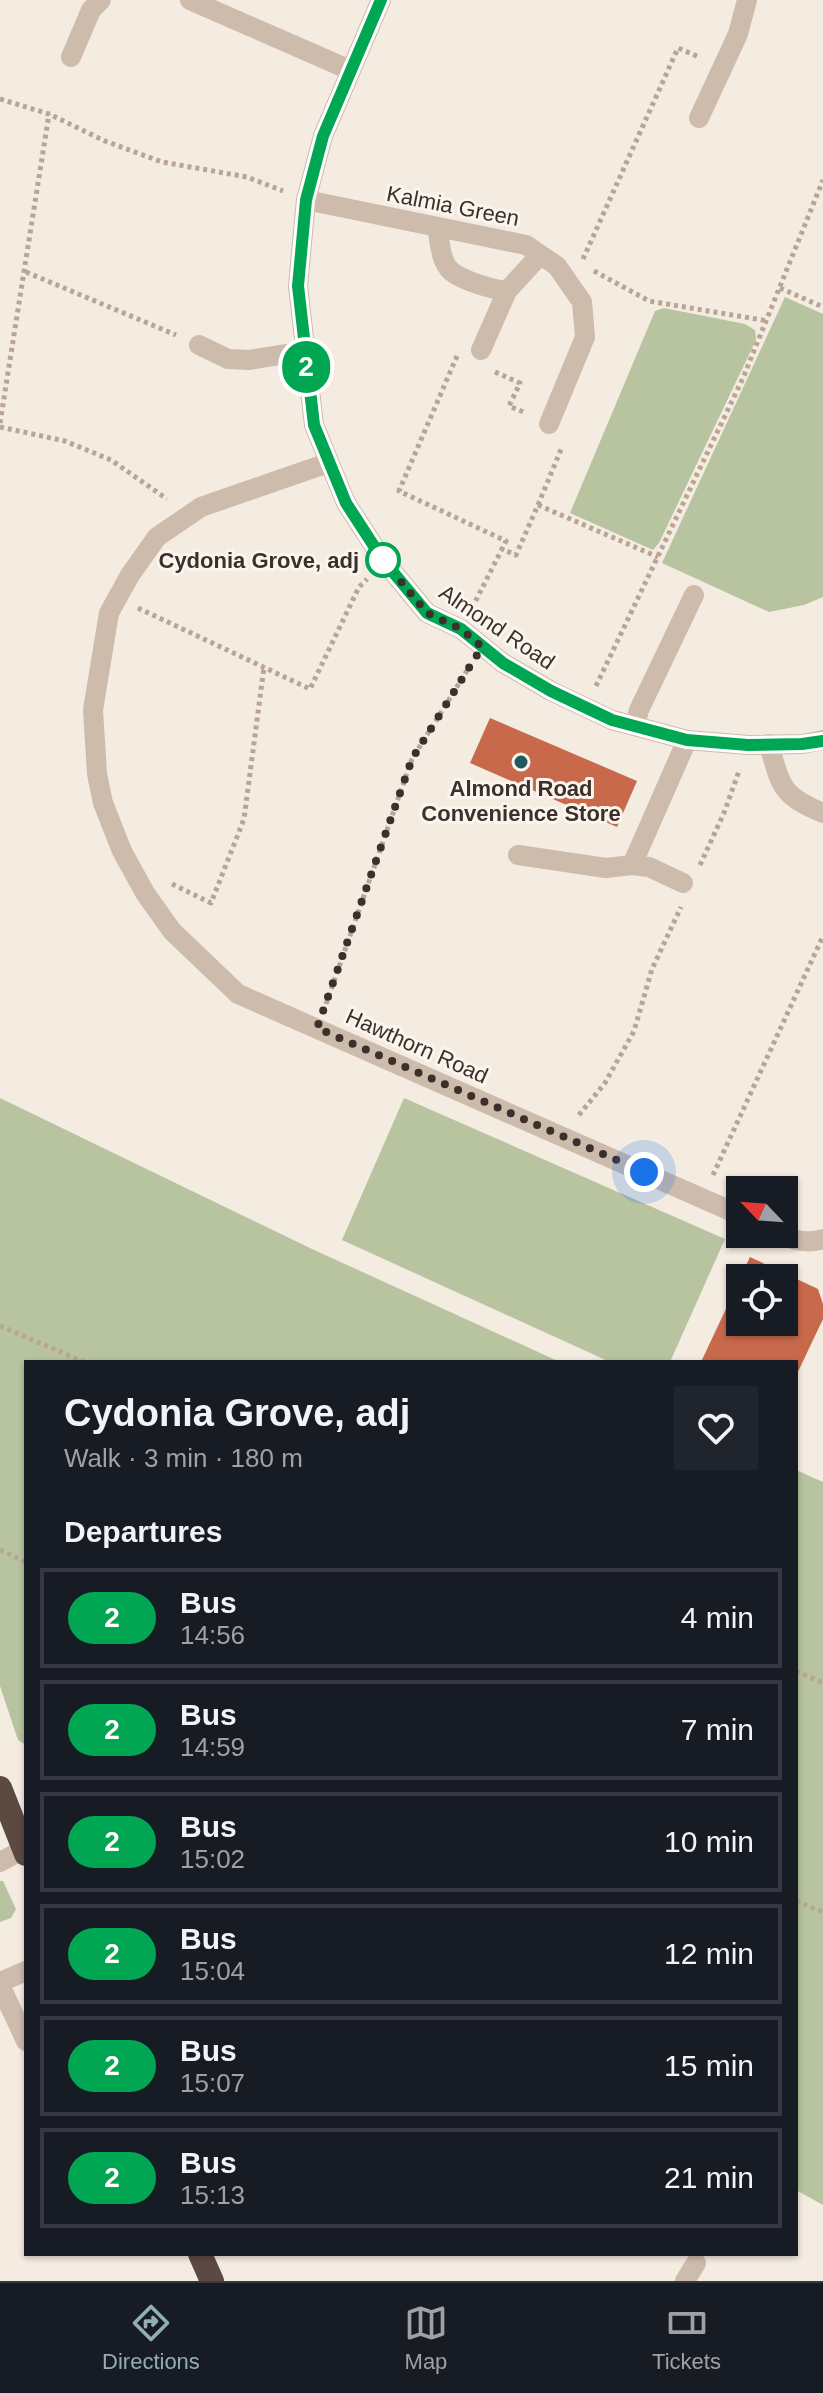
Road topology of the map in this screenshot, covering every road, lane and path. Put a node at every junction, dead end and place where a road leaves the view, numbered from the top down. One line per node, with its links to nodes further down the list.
1 (101, 0): 5 (street)
2 (190, 0): 7 (street)
3 (381, 0): 7 (street, Almond Road)
4 (747, 0): 6 (street)
5 (71, 57)
6 (723, 68): 10 (street); 15 (path)
7 (350, 70): 12 (street, Almond Road)
8 (0, 99): 9 (path)
9 (49, 114): 12 (path); 17 (path)
10 (699, 118)
11 (822, 184): 18 (path)
12 (306, 200): 13 (street, Kalmia Green); 23 (street, Almond Road)
13 (437, 227): 14 (street, Kalmia Green); 19 (street)
14 (540, 255): 16 (street, Kalmia Green); 19 (street)
15 (580, 263): 16 (path); 21 (path)
16 (557, 266): 25 (street, Kalmia Green)
17 (26, 272): 22 (path); 26 (path)
18 (780, 288): 20 (path); 21 (path)
19 (507, 291): 24 (street)
20 (823, 307)
21 (768, 321): 31 (path)
22 (199, 345): 23 (street)
23 (305, 351): 27 (street, Almond Road)
24 (477, 359): 25 (path); 30 (path)
25 (549, 424): 28 (path)
26 (0, 425): 29 (path)
27 (328, 463): 29 (street, Hawthorn Road); 32 (street, Almond Road)
28 (538, 505): 30 (path); 31 (path)
29 (188, 514): 34 (street, Hawthorn Road)
30 (502, 549): 35 (path)
31 (658, 557): 38 (path)
32 (383, 560): 35 (street, Almond Road); 37 (path)
33 (694, 595): 39 (street)
34 (117, 598): 37 (path); 48 (street, Hawthorn Road)
35 (461, 629): 36 (street, Almond Road)
36 (482, 647): 38 (street, Almond Road); 50 (path)
37 (264, 667): 48 (path)
38 (586, 707): 39 (street, Almond Road)
39 (635, 726): 40 (street, Almond Road)
40 (687, 740): 43 (street, Almond Road); 46 (street)
41 (823, 740): 42 (street, Almond Road)
42 (769, 744): 43 (street, Almond Road); 44 (street)
43 (748, 745): 47 (path)
44 (823, 813)
45 (518, 855): 46 (street)
46 (632, 865): 47 (street)
47 (688, 884): 51 (path)
48 (145, 893): 50 (street, Hawthorn Road)
49 (823, 936): 52 (path)
50 (317, 1028): 51 (street, Hawthorn Road)
51 (558, 1135): 52 (street, Hawthorn Road)
52 (702, 1197): 53 (street, Hawthorn Road)
53 (726, 1208)
54 (823, 1239): 55 (street)
55 (798, 1241)
56 (0, 1326): 57 (path)
57 (79, 1360)
58 (0, 1550): 59 (path)
59 (24, 1561)
60 (798, 1672): 61 (path)
61 (823, 1683)
62 (0, 1788): 63 (highway)
63 (23, 1840): 64 (street)
64 (0, 1862)
65 (798, 1902): 66 (path)
66 (823, 1912)
67 (24, 1972): 68 (street)
68 (0, 1983): 69 (street)
69 (24, 2037)
70 (201, 2256): 71 (highway)
71 (212, 2281)

